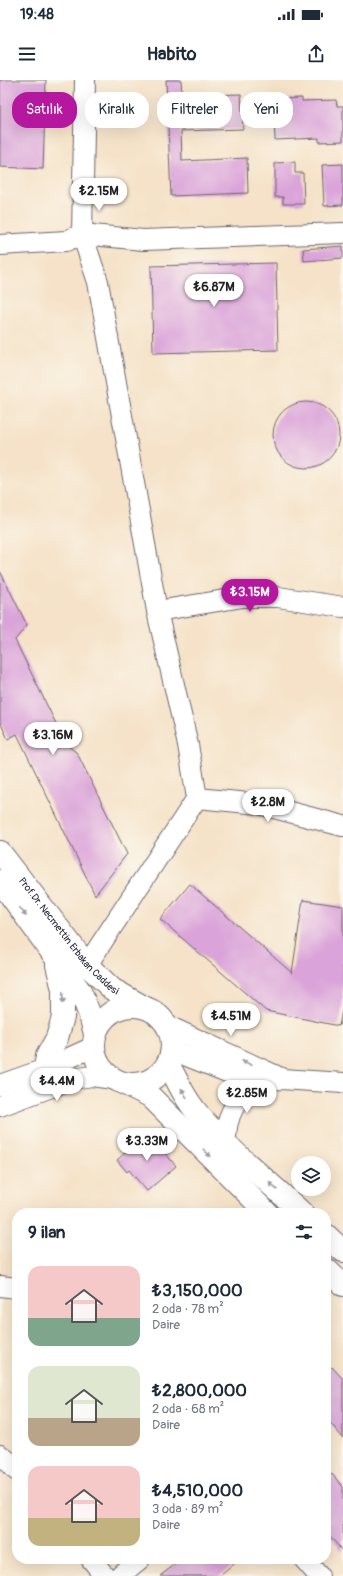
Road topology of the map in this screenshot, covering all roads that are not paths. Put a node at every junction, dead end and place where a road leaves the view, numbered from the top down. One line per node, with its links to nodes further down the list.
1 (85, 80): 3 (street)
2 (343, 233): 3 (street)
3 (82, 234): 4 (street); 6 (street)
4 (0, 245)
5 (343, 607): 6 (street)
6 (157, 611): 7 (street)
7 (196, 798): 8 (street); 12 (street)
8 (343, 826)
9 (0, 852): 12 (main road, Prof.Dr. Necmettin Erbakan Caddesi)
10 (0, 881): 11 (main road, Prof.Dr. Necmettin Erbakan Caddesi, one-way to 11)
11 (58, 960): 15 (main road, Prof.Dr. Necmettin Erbakan Caddesi); 17 (main road, one-way to 17)
12 (87, 965): 13 (main road, Prof.Dr. Necmettin Erbakan Caddesi)
13 (147, 1008): 14 (main road); 15 (main road)
14 (166, 1025): 16 (main road); 18 (street, one-way to 14)
15 (94, 1041): 17 (street); 19 (main road)
16 (170, 1056): 19 (main road); 20 (street); 24 (main road, one-way to 16)
17 (45, 1069): 22 (street)
18 (282, 1079): 20 (street); 21 (street)
19 (119, 1081): 23 (street); 25 (main road, one-way to 25)
20 (257, 1082): 24 (street)
21 (343, 1083)
22 (0, 1085)
23 (0, 1106)
24 (226, 1143): 26 (main road, one-way to 24)
25 (262, 1208)
26 (297, 1208)
27 (331, 1240): 28 (main road)
28 (343, 1251)
29 (331, 1273): 30 (main road)
30 (343, 1284)
31 (0, 1286): 32 (street)
32 (12, 1287)
33 (0, 1455): 34 (street)
34 (12, 1465)
35 (95, 1564): 38 (street)
36 (134, 1564): 39 (street)
37 (308, 1564): 40 (street)
38 (105, 1576)
39 (119, 1576)
40 (319, 1576)

